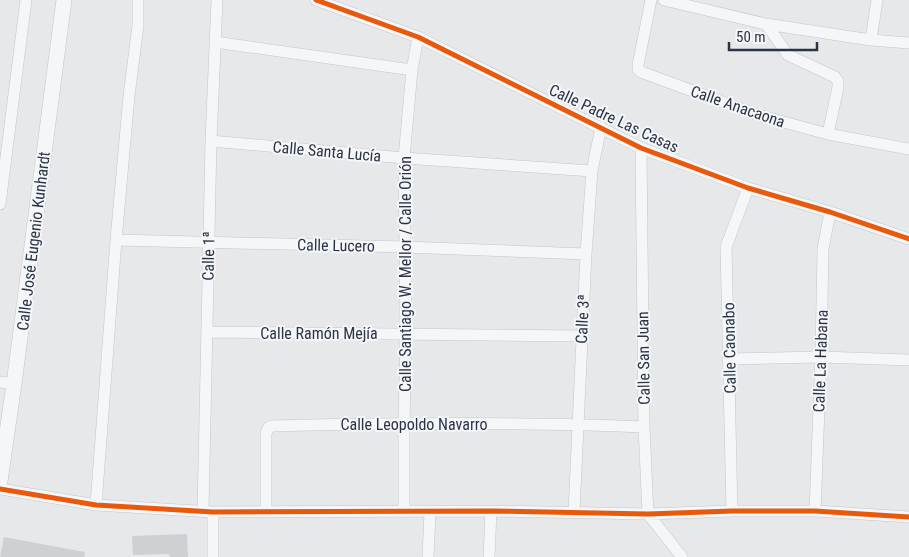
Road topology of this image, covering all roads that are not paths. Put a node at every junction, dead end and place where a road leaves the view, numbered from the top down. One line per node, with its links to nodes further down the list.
1 (26, 0): 23 (street)
2 (64, 0): 36 (street, Calle José Eugenio Kunhardt)
3 (138, 0): 26 (street)
4 (217, 0): 12 (street, Calle 1ª)
5 (316, 0): 10 (street, Calle Padre Las Casas)
6 (651, 0): 16 (street, Calle Anacaona)
7 (664, 0): 9 (street)
8 (877, 0): 11 (street)
9 (766, 24): 11 (street); 16 (street)
10 (418, 37): 14 (street, Calle Santiago W. Mellor / Calle Orión); 15 (street, Calle Padre Las Casas)
11 (871, 40): 13 (street)
12 (216, 42): 14 (street); 17 (street, Calle 1ª)
13 (909, 43)
14 (412, 70): 20 (street, Calle Santiago W. Mellor / Calle Orión)
15 (601, 127): 18 (street, Calle Padre Las Casas); 21 (street, Calle 3ª)
16 (828, 134): 19 (street, Calle Anacaona)
17 (212, 141): 20 (street, Calle Santa Lucía); 27 (street, Calle 1ª)
18 (641, 148): 22 (street, Calle Padre Las Casas); 39 (street, Calle San Juan)
19 (909, 149)
20 (404, 158): 21 (street, Calle Santa Lucía); 28 (street, Calle Santiago W. Mellor / Calle Orión)
21 (592, 171): 29 (street, Calle 3ª)
22 (748, 188): 24 (street, Calle Padre Las Casas); 34 (street, Calle Caonabo)
23 (0, 204)
24 (830, 212): 25 (street, Calle Padre Las Casas); 33 (street, Calle La Habana)
25 (909, 239)
26 (116, 240): 27 (street, Calle Lucero); 42 (street)
27 (209, 242): 28 (street, Calle Lucero); 30 (street, Calle 1ª)
28 (405, 247): 29 (street, Calle Lucero); 31 (street, Calle Santiago W. Mellor / Calle Orión)
29 (586, 254): 32 (street, Calle 3ª)
30 (207, 332): 31 (street, Calle Ramón Mejía); 43 (street, Calle 1ª)
31 (406, 333): 32 (street, Calle Ramón Mejía); 37 (street, Calle Santiago W. Mellor / Calle Orión)
32 (581, 336): 38 (street, Calle 3ª)
33 (821, 357): 34 (street); 35 (street); 47 (street, Calle La Habana)
34 (729, 359): 46 (street, Calle Caonabo)
35 (909, 360)
36 (7, 383): 40 (street, Calle José Eugenio Kunhardt)
37 (404, 423): 38 (street, Calle Leopoldo Navarro); 44 (street, Calle Santiago W. Mellor / Calle Orión); 48 (street, Calle Leopoldo Navarro)
38 (578, 424): 39 (street, Calle Leopoldo Navarro); 50 (street, Calle 3ª)
39 (644, 427): 51 (street, Calle San Juan)
40 (0, 481)
41 (0, 488): 42 (street)
42 (96, 505): 43 (street)
43 (208, 511): 48 (street); 53 (street, Calle 1ª)
44 (404, 511): 48 (street); 49 (street)
45 (491, 511): 49 (street); 50 (street); 55 (street)
46 (732, 511): 47 (street); 51 (street)
47 (815, 511): 52 (street)
48 (266, 512)
49 (430, 512): 54 (street)
50 (574, 512): 51 (street)
51 (648, 514): 56 (street)
52 (909, 517)
53 (213, 557)
54 (428, 557)
55 (489, 557)
56 (682, 557)

